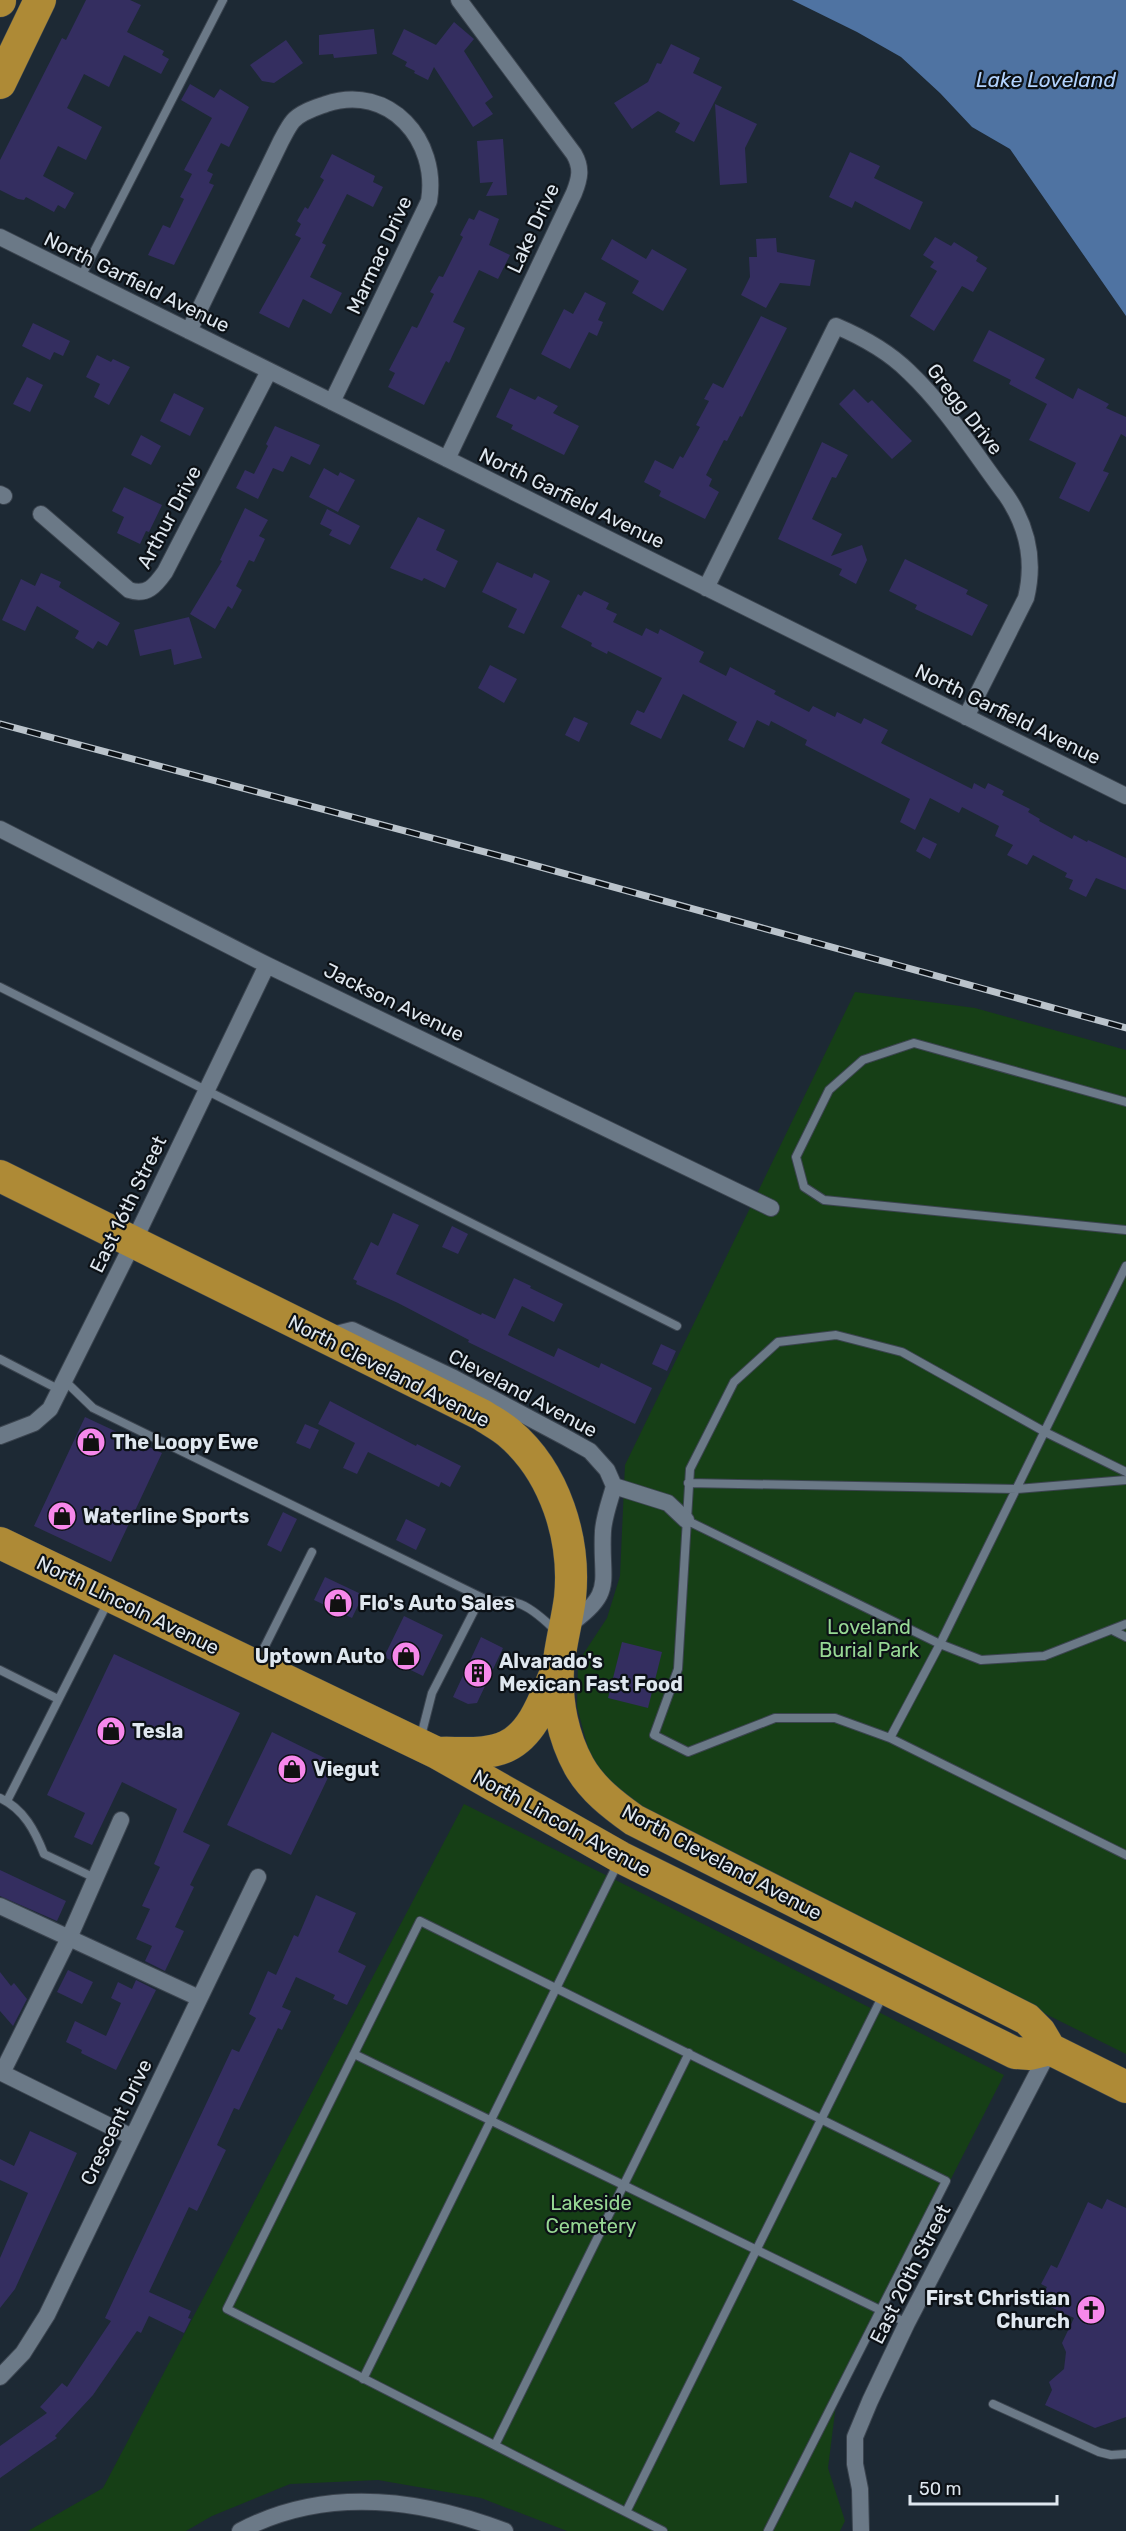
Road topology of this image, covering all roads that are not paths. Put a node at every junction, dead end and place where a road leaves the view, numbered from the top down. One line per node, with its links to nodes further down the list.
1 (40, 0): 4 (highway)
2 (223, 0): 6 (lane)
3 (459, 0): 10 (street, Lake Drive)
4 (0, 83)
5 (0, 237): 6 (street, North Garfield Avenue)
6 (81, 277): 7 (street, North Garfield Avenue)
7 (189, 331): 8 (street, North Garfield Avenue); 9 (street, Marmac Drive)
8 (270, 371): 9 (street, North Garfield Avenue); 11 (street, Arthur Drive)
9 (332, 402): 10 (street, North Garfield Avenue)
10 (447, 459): 12 (street, North Garfield Avenue)
11 (41, 514)
12 (706, 588): 13 (street, North Garfield Avenue); 13 (street, Gregg Drive)
13 (966, 717): 14 (street, North Garfield Avenue)
14 (1126, 796)
15 (0, 830): 16 (street, Jackson Avenue)
16 (267, 965): 18 (street, East 16th Street); 21 (street, Jackson Avenue)
17 (0, 987): 18 (lane)
18 (206, 1092): 23 (street, East 16th Street); 25 (lane)
19 (1126, 1102): 22 (lane)
20 (0, 1176): 23 (highway, North Cleveland Avenue)
21 (771, 1208)
22 (1126, 1230)
23 (134, 1243): 26 (highway, North Cleveland Avenue); 28 (street, East 16th Street)
24 (1126, 1266): 29 (lane)
25 (676, 1326)
26 (323, 1337): 34 (street, Cleveland Avenue); 45 (highway, North Cleveland Avenue)
27 (0, 1359): 28 (lane)
28 (63, 1385): 30 (street, East 16th Street); 40 (lane)
29 (1045, 1432): 31 (lane); 33 (lane); 35 (lane)
30 (0, 1436)
31 (1126, 1472)
32 (1126, 1480): 35 (lane)
33 (688, 1483): 35 (lane); 36 (lane)
34 (614, 1486): 36 (street); 45 (street)
35 (1017, 1489): 44 (lane)
36 (686, 1520): 44 (lane); 49 (lane)
37 (0, 1543): 39 (highway, North Lincoln Avenue)
38 (312, 1552): 46 (lane)
39 (111, 1596): 46 (highway, North Lincoln Avenue); 48 (lane)
40 (489, 1601): 45 (lane); 50 (lane)
41 (1126, 1624): 42 (lane)
42 (1114, 1631): 43 (lane); 44 (lane)
43 (1126, 1637)
44 (940, 1644): 49 (lane)
45 (563, 1645): 50 (highway); 62 (highway, North Cleveland Avenue)
46 (255, 1666): 50 (highway, North Lincoln Avenue)
47 (0, 1670): 48 (lane)
48 (58, 1700): 51 (lane)
49 (890, 1738): 53 (lane)
50 (428, 1749): 54 (highway, North Lincoln Avenue)
51 (3, 1800): 56 (lane)
52 (121, 1820): 56 (street)
53 (1126, 1855)
54 (620, 1857): 59 (lane); 60 (highway, North Lincoln Avenue)
55 (258, 1877): 61 (street, Crescent Drive)
56 (95, 1878): 58 (street)
57 (0, 1906): 58 (street)
58 (69, 1938): 61 (street); 65 (street)
59 (556, 1988): 63 (lane); 64 (lane); 68 (lane)
60 (886, 1990): 62 (highway, North Lincoln Avenue); 67 (lane)
61 (199, 1998): 69 (street, Crescent Drive)
62 (1050, 2049): 66 (highway); 73 (street, East 20th Street)
63 (689, 2053): 67 (lane); 70 (lane)
64 (354, 2054): 68 (lane); 75 (lane)
65 (1, 2074): 69 (street)
66 (1126, 2086)
67 (822, 2119): 71 (lane); 72 (lane)
68 (490, 2120): 70 (lane); 75 (lane)
69 (132, 2137): 74 (street, Crescent Drive)
70 (623, 2185): 71 (lane); 77 (lane)
71 (756, 2250): 72 (lane); 79 (lane)
72 (881, 2311): 73 (lane); 83 (lane)
73 (908, 2324): 84 (street, East 20th Street)
74 (0, 2377)
75 (363, 2379): 77 (lane)
76 (993, 2404): 78 (lane)
77 (495, 2445): 79 (lane)
78 (1126, 2454)
79 (626, 2512): 82 (lane)
80 (240, 2531): 81 (street)
81 (505, 2531)
82 (663, 2531)
83 (768, 2531)
84 (861, 2531)

